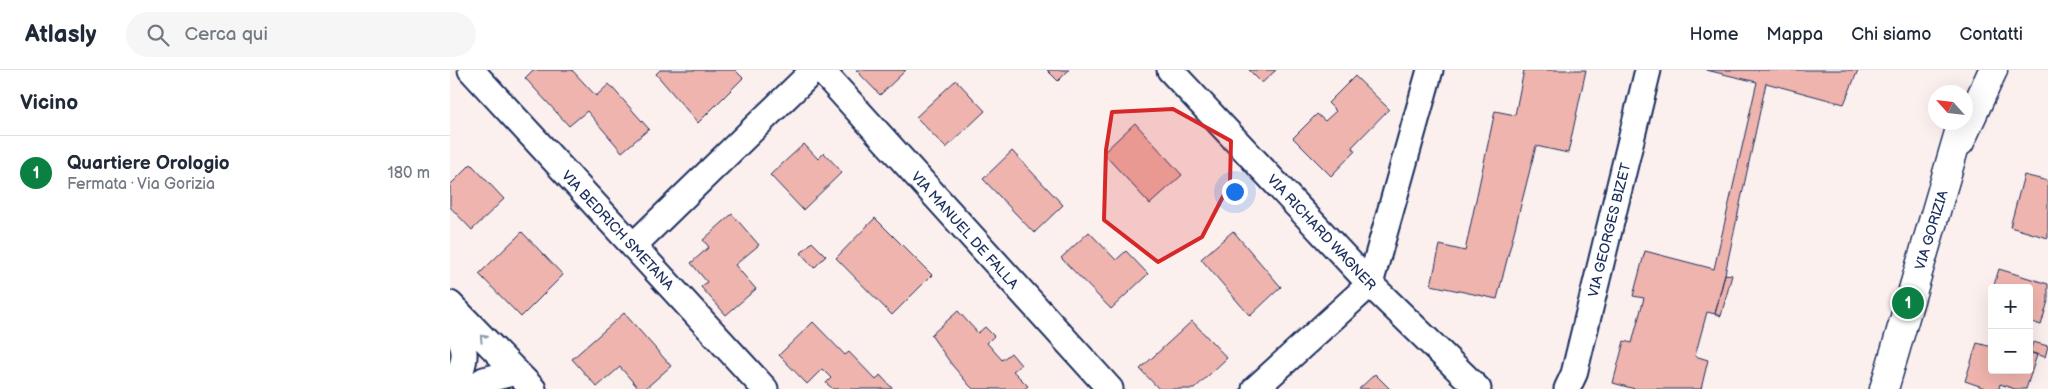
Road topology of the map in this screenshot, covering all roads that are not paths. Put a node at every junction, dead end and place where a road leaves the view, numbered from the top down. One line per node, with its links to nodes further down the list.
1 (471, 70): 12 (street, VIA BEDRICH SMETANA)
2 (814, 70): 12 (street)
3 (821, 70): 20 (street, VIA MANUEL DE FALLA)
4 (1170, 70): 13 (street, VIA RICHARD WAGNER)
5 (1430, 70): 13 (street)
6 (1648, 70): 23 (street, VIA GEORGES BIZET)
7 (1976, 70): 9 (main road)
8 (1992, 70): 11 (main road, VIA GORIZIA)
9 (1972, 85)
10 (1960, 130): 11 (main road, VIA GORIZIA)
11 (1953, 157): 24 (main road, VIA GORIZIA)
12 (633, 246): 19 (street, VIA BEDRICH SMETANA)
13 (1370, 284): 21 (street); 22 (street, VIA RICHARD WAGNER)
14 (450, 304): 16 (street, one-way to 14)
15 (450, 320): 17 (street)
16 (524, 380): 18 (street)
17 (452, 389)
18 (470, 389)
19 (766, 389)
20 (1110, 389)
21 (1256, 389)
22 (1478, 389)
23 (1567, 389)
24 (1884, 389)

